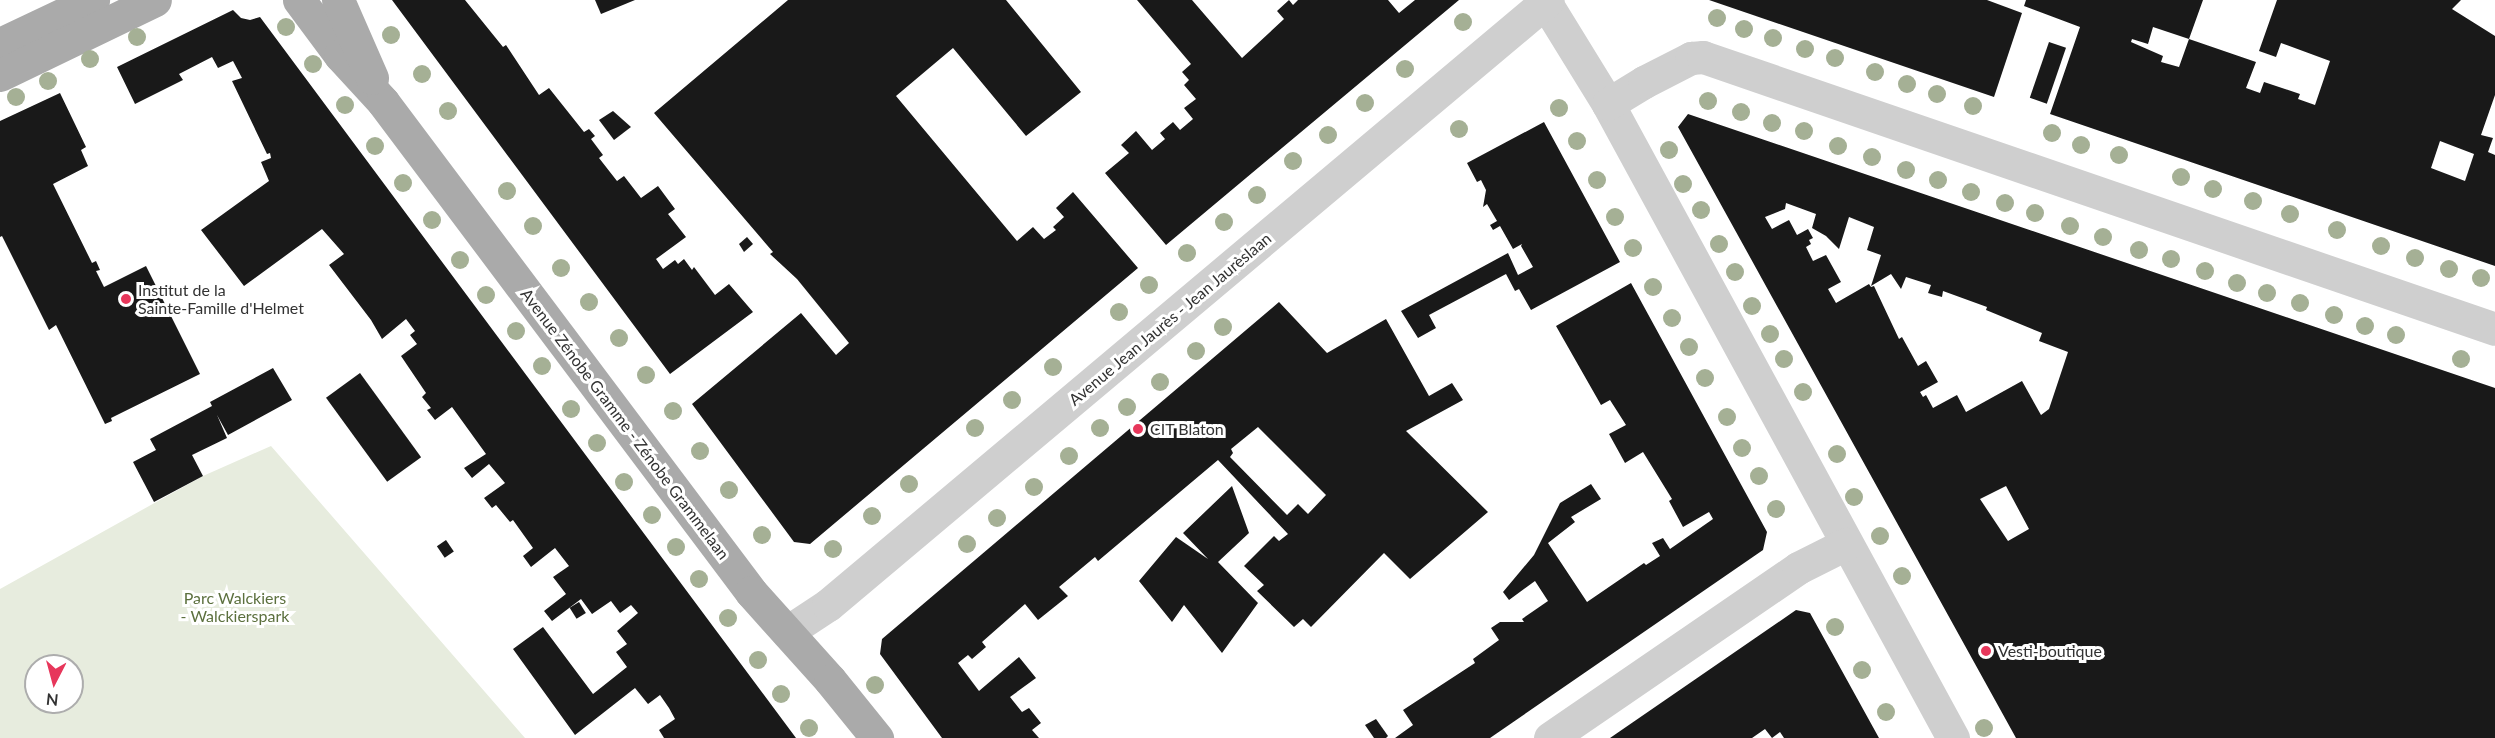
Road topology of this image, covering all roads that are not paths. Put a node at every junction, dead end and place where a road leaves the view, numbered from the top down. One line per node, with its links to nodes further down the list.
1 (93, 0): 6 (main road)
2 (155, 0): 7 (main road)
3 (299, 0): 8 (main road, Avenue Zénobe Gramme - Zénobe Grammelaan)
4 (338, 0): 8 (main road, Avenue Zénobe Gramme - Zénobe Grammelaan)
5 (1546, 1): 9 (street); 12 (street, Avenue Jean Jaurès - Jean Jaurèslaan)
6 (0, 44)
7 (0, 75)
8 (382, 102): 12 (main road, Avenue Zénobe Gramme - Zénobe Grammelaan)
9 (1608, 104): 10 (street); 11 (street)
10 (2495, 329)
11 (1846, 544): 14 (street); 15 (street)
12 (787, 632): 13 (main road, Avenue Zénobe Gramme - Zénobe Grammelaan)
13 (877, 738)
14 (1550, 738)
15 (1953, 738)

